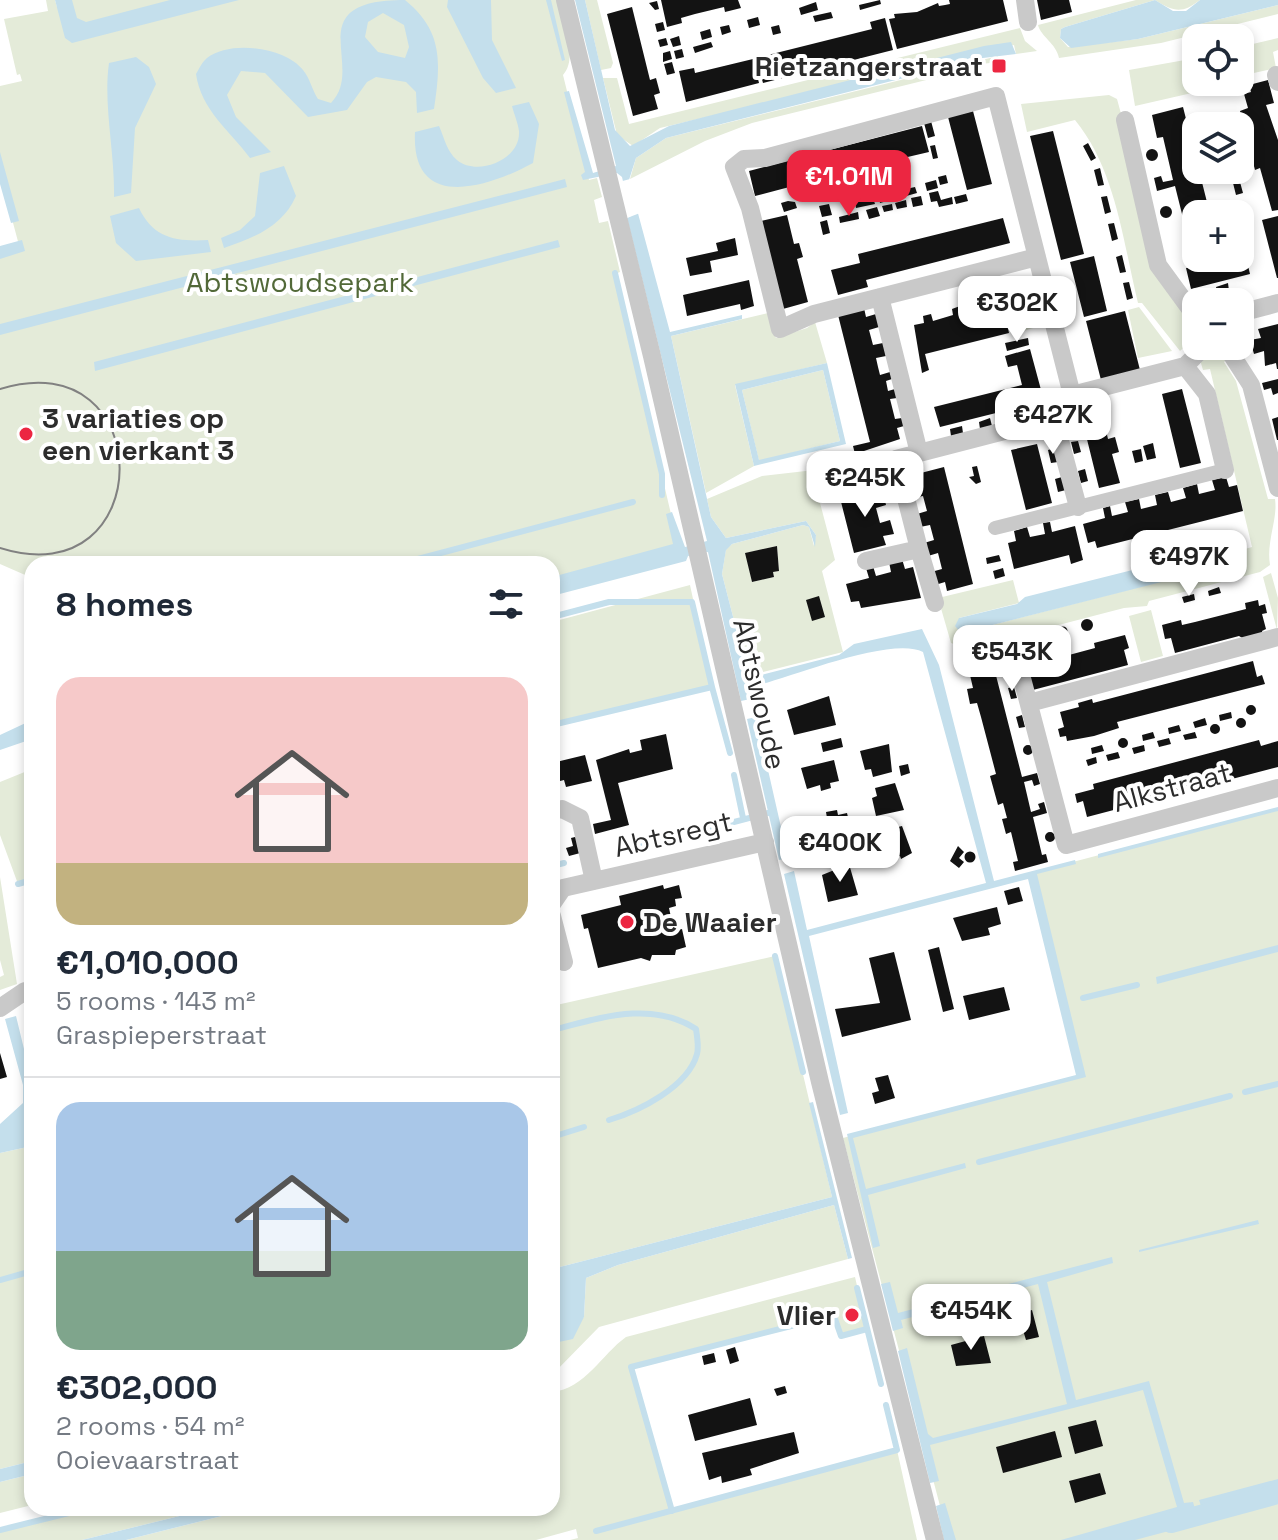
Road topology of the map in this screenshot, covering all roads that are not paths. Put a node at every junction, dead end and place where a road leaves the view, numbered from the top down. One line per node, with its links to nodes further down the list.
1 (565, 0): 28 (street, Abtswoude)
2 (1025, 0): 3 (street)
3 (1028, 22)
4 (1125, 120): 7 (street)
5 (1037, 257): 6 (street); 6 (street); 13 (street)
6 (880, 297): 15 (street)
7 (1182, 298)
8 (1278, 303): 9 (street)
9 (1254, 309)
10 (1191, 360): 12 (street)
11 (1235, 360): 17 (street)
12 (1185, 366): 13 (street); 16 (street)
13 (1072, 395): 14 (street)
14 (1052, 411): 15 (street); 18 (street)
15 (919, 453): 20 (street)
16 (1225, 470): 18 (street)
17 (1278, 488)
18 (1078, 507): 19 (street)
19 (995, 528)
20 (919, 549): 21 (street); 22 (street)
21 (866, 561)
22 (935, 603)
23 (1278, 637): 25 (street)
24 (1014, 648): 25 (street)
25 (1029, 703): 26 (street, Alkstraat)
26 (1278, 788)
27 (560, 809): 29 (street, Abtsregt)
28 (765, 842): 29 (street, Abtsregt); 35 (street, Abtswoude)
29 (594, 881): 30 (street, Abtsregt)
30 (560, 892)
31 (560, 947): 32 (street)
32 (564, 962)
33 (24, 992): 34 (street)
34 (0, 1008)
35 (935, 1540)

